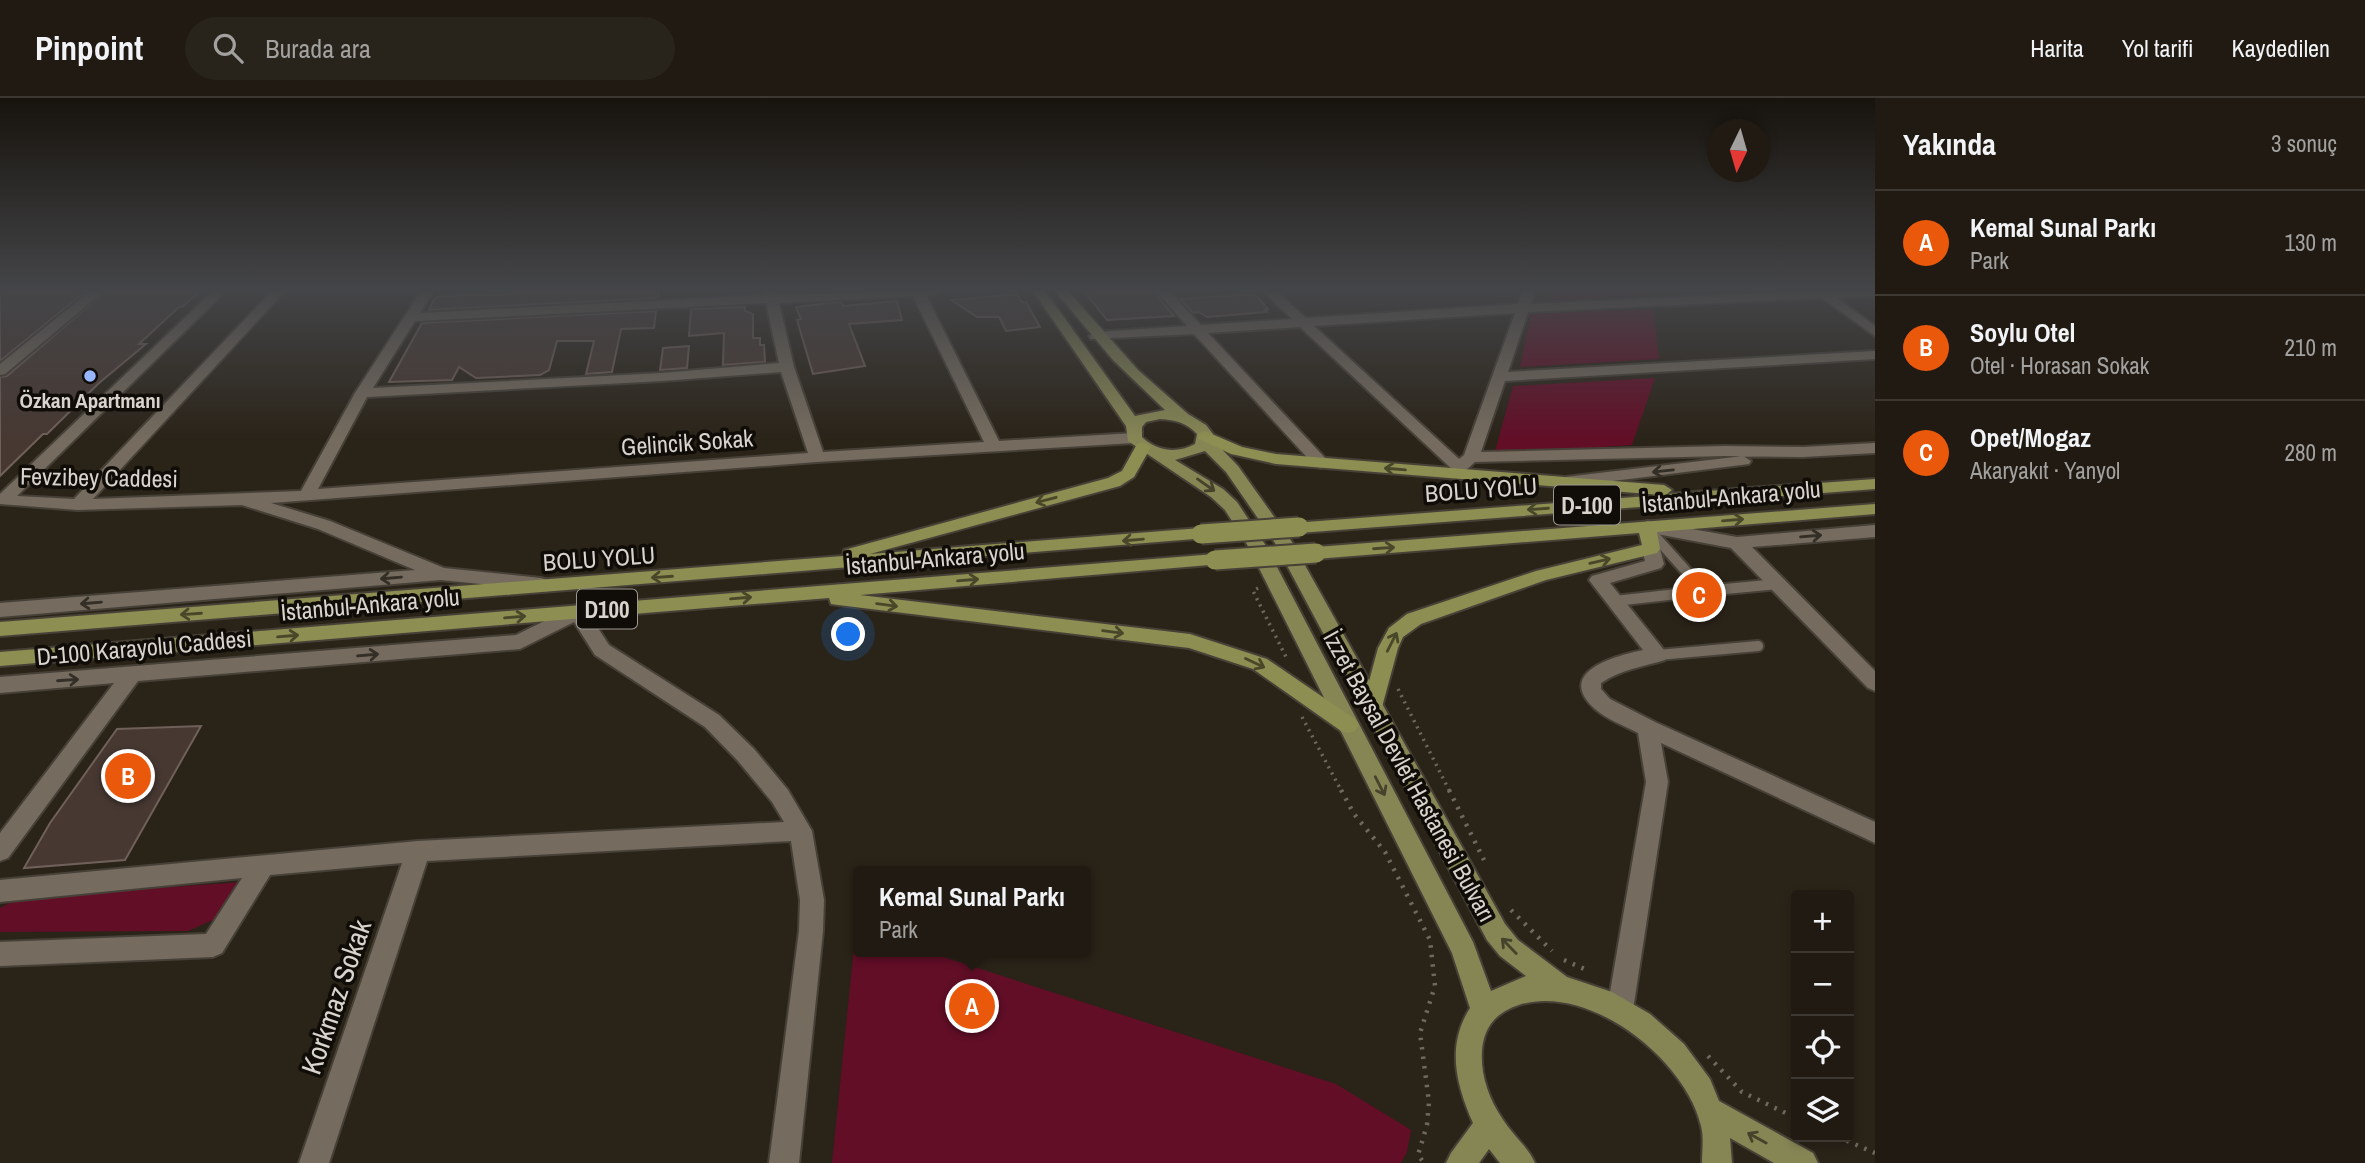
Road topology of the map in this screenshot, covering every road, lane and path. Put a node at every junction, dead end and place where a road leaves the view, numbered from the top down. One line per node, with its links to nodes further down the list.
1 (37, 341): 14 (street)
2 (168, 341): 32 (street, Fevzibey Caddesi)
3 (232, 341): 34 (street)
4 (396, 341): 16 (street)
5 (781, 341): 13 (street)
6 (945, 341): 22 (street)
7 (1075, 341): 18 (main road)
8 (1101, 341): 17 (main road, İzzet Baysal Devlet Hastanesi Bulvarı)
9 (1206, 341): 26 (street)
10 (1324, 341): 27 (street)
11 (1512, 341): 15 (street)
12 (1875, 355): 15 (street)
13 (787, 367): 16 (street); 25 (street)
14 (0, 371)
15 (1498, 377): 27 (street)
16 (362, 393): 31 (street)
17 (1144, 399): 18 (main road); 19 (main road, İzzet Baysal Devlet Hastanesi Bulvarı)
18 (1119, 402): 21 (main road)
19 (1182, 417): 20 (main road, İzzet Baysal Devlet Hastanesi Bulvarı); 21 (main road)
20 (1205, 438): 21 (main road); 26 (highway); 38 (main road, İzzet Baysal Devlet Hastanesi Bulvarı)
21 (1140, 440): 22 (street, Gelincik Sokak); 42 (highway, one-way to 42); 61 (main road, İzzet Baysal Devlet Hastanesi Bulvarı, one-way to 61)
22 (995, 447): 25 (street, Gelincik Sokak)
23 (1875, 448): 24 (street)
24 (1803, 452): 27 (street); 28 (street, one-way to 28)
25 (817, 457): 31 (street, Gelincik Sokak)
26 (1321, 463): 27 (highway, one-way to 26)
27 (1464, 467): 28 (highway)
28 (1560, 482): 30 (highway)
29 (1869, 483): 30 (highway, BOLU YOLU / D-100)
30 (1732, 495): 38 (highway, BOLU YOLU / D-100, one-way to 38)
31 (306, 496): 33 (street, Gelincik Sokak)
32 (1, 499): 34 (street, Fevzibey Caddesi)
33 (243, 500): 34 (street, Fevzibey Caddesi); 43 (street, Fevzibey Caddesi)
34 (78, 505)
35 (1875, 509): 36 (highway, İstanbul-Ankara yolu / D-100, one-way to 35)
36 (1647, 527): 39 (street); 40 (highway); 41 (highway, İstanbul-Ankara yolu / D-100, one-way to 36); 46 (lane)
37 (1875, 531): 39 (street, one-way to 37)
38 (1291, 535): 42 (highway, BOLU YOLU / D100, one-way to 42, bridge); 59 (main road, İzzet Baysal Devlet Hastanesi Bulvarı)
39 (1737, 543): 44 (street)
40 (1651, 549): 48 (street); 59 (highway, one-way to 40)
41 (1316, 553): 47 (highway, İstanbul-Ankara yolu / D100, one-way to 41, bridge)
42 (804, 566): 45 (highway, BOLU YOLU / D100, one-way to 45)
43 (441, 574): 45 (street, D-100 Karayolu Caddesi); 49 (street, D-100 Karayolu Caddesi, one-way to 49)
44 (1778, 584): 46 (lane); 56 (street)
45 (556, 586): 51 (highway, BOLU YOLU / D100, one-way to 51)
46 (1704, 591): 48 (lane)
47 (795, 593): 50 (highway, İstanbul-Ankara yolu / D100, one-way to 47); 61 (highway, one-way to 61)
48 (1615, 601): 53 (street)
49 (0, 610)
50 (577, 612): 54 (highway, İstanbul-Ankara yolu / D100, one-way to 50); 55 (street, D-100 Karayolu Caddesi, one-way to 50); 63 (street)
51 (0, 629)
52 (1758, 646): 53 (lane)
53 (1658, 654): 62 (street)
54 (0, 659)
55 (131, 675): 57 (street, D-100 Karayolu Caddesi, one-way to 55); 65 (street)
56 (1875, 683)
57 (0, 685)
58 (1400, 692): 68 (path)
59 (1371, 707): 72 (main road, İzzet Baysal Devlet Hastanesi Bulvarı, one-way to 59)
60 (1306, 725): 83 (path)
61 (1348, 725): 74 (main road, İzzet Baysal Devlet Hastanesi Bulvarı, one-way to 74)
62 (1648, 728): 64 (street); 73 (street)
63 (801, 831): 66 (street); 82 (street)
64 (1875, 833)
65 (0, 851)
66 (418, 851): 67 (street); 81 (street, Korkmaz Sokak)
67 (262, 867): 69 (street); 71 (street)
68 (1487, 867)
69 (0, 891)
70 (1505, 904): 73 (path)
71 (0, 954)
72 (1562, 989): 73 (main road); 74 (main road)
73 (1622, 999): 76 (main road)
74 (1484, 1010): 78 (main road)
75 (1706, 1054): 77 (path)
76 (1711, 1112): 86 (main road); 87 (main road, one-way to 76)
77 (1791, 1116)
78 (1489, 1125): 84 (main road); 85 (main road)
79 (1850, 1142): 80 (path)
80 (1875, 1153)
81 (314, 1163)
82 (784, 1163)
83 (1424, 1163)
84 (1461, 1163)
85 (1520, 1163)
86 (1717, 1163)
87 (1803, 1163)

